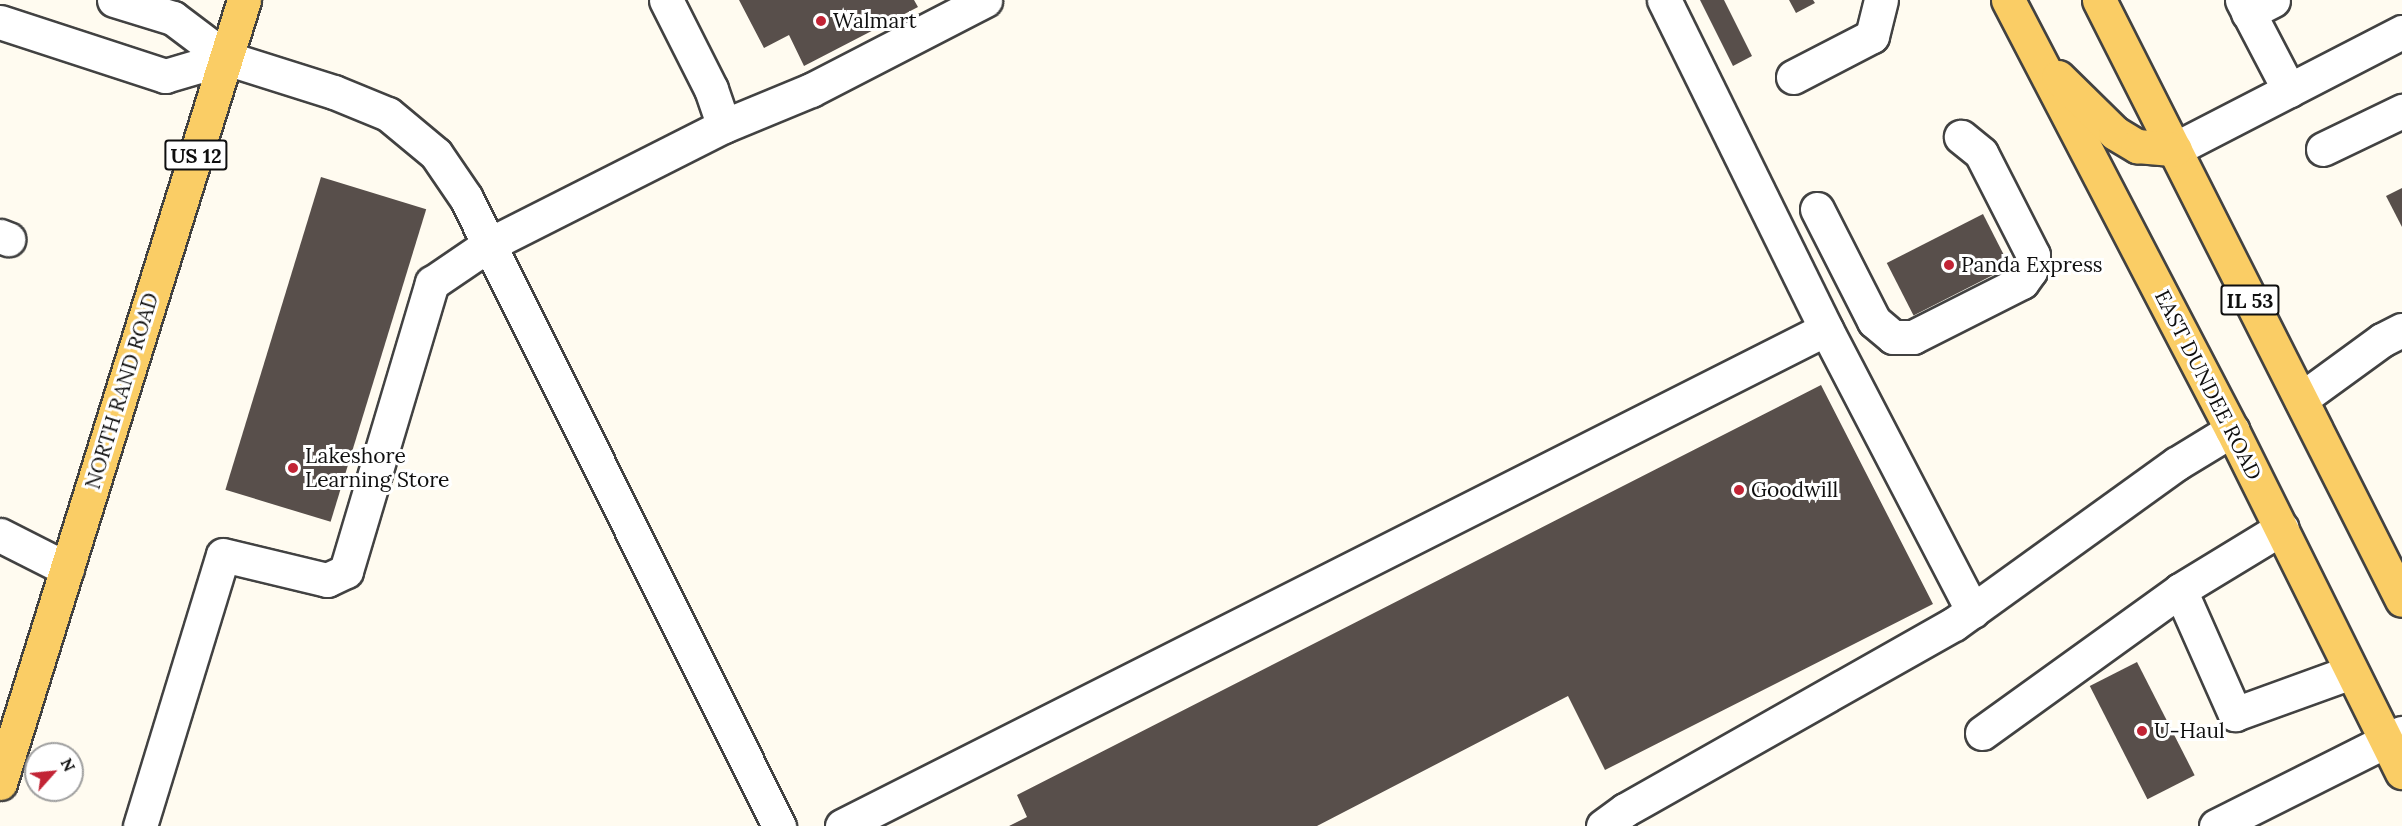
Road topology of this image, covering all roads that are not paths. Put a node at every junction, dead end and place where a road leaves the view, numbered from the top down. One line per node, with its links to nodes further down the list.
1 (114, 0): 12 (street)
2 (244, 0): 12 (main road, NORTH RAND ROAD / US 12)
3 (666, 0): 17 (street)
4 (985, 0): 17 (street)
5 (1664, 0): 23 (street)
6 (1881, 0): 14 (street)
7 (2008, 0): 13 (main road, EAST DUNDEE ROAD)
8 (2099, 0): 19 (main road, IL 53)
9 (2255, 4): 15 (street)
10 (0, 22): 12 (street)
11 (2402, 32): 15 (street)
12 (226, 58): 22 (street); 29 (main road, NORTH RAND ROAD / US 12)
13 (2039, 59): 19 (main road); 26 (main road, EAST DUNDEE ROAD)
14 (1793, 77)
15 (2289, 90): 19 (street)
16 (2402, 111): 20 (street)
17 (724, 126): 22 (street)
18 (1961, 137): 21 (street)
19 (2175, 149): 25 (main road, IL 53)
20 (2323, 149)
21 (1817, 209)
22 (488, 245): 39 (street); 40 (street)
23 (1826, 329): 32 (street); 41 (street)
24 (2402, 330): 25 (street)
25 (2301, 399): 30 (main road, IL 53)
26 (2232, 430): 27 (main road, EAST DUNDEE ROAD); 32 (street)
27 (2282, 528): 31 (street); 33 (main road, EAST DUNDEE ROAD)
28 (0, 535): 29 (street)
29 (67, 569): 37 (main road, NORTH RAND ROAD / US 12)
30 (2398, 581)
31 (2180, 590): 33 (street); 34 (street)
32 (1973, 611): 42 (street)
33 (2351, 672): 35 (main road, EAST DUNDEE ROAD)
34 (1982, 733)
35 (2394, 737): 36 (main road, EAST DUNDEE ROAD); 38 (street)
36 (2402, 772)
37 (0, 783)
38 (2234, 822)
39 (140, 826)
40 (779, 826)
41 (842, 826)
42 (1603, 826)

